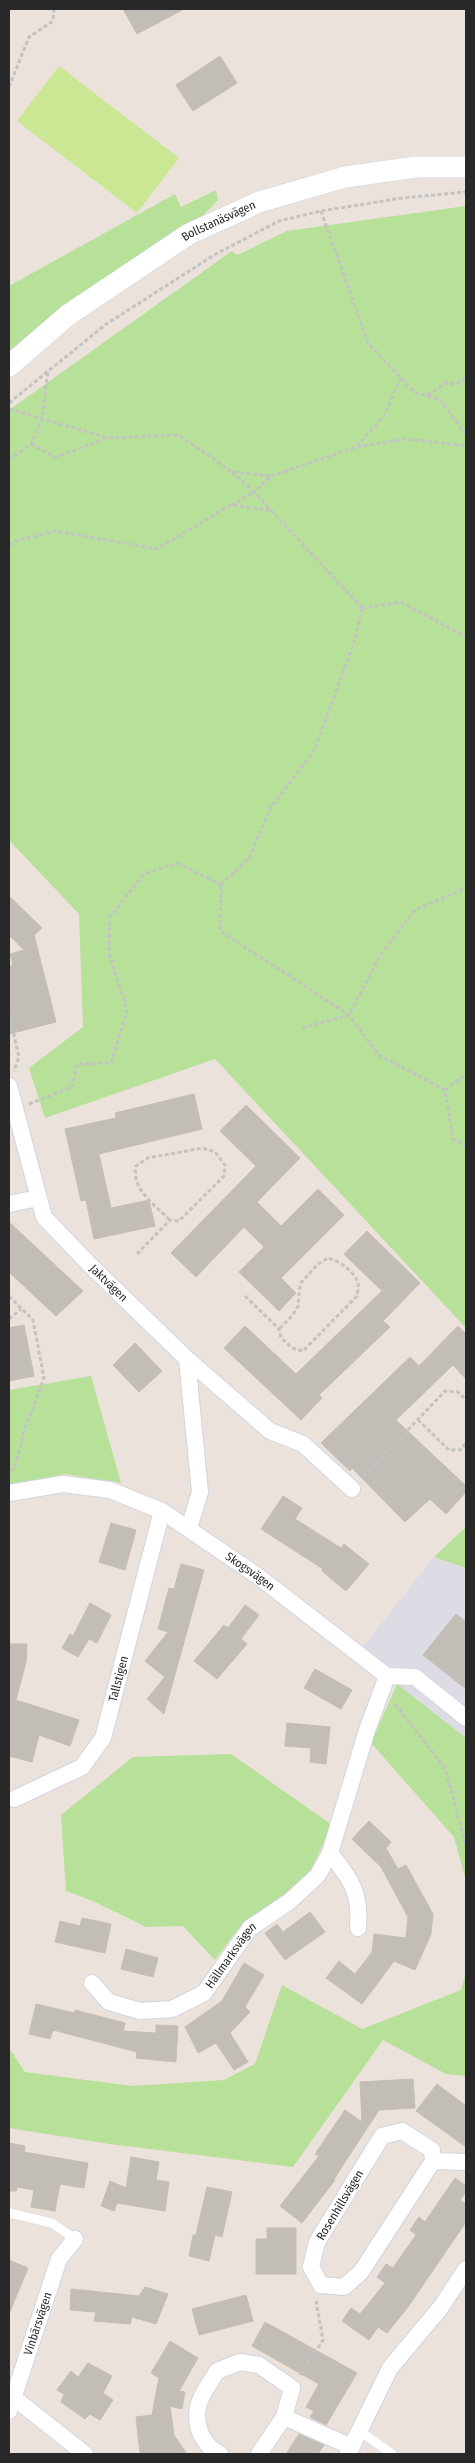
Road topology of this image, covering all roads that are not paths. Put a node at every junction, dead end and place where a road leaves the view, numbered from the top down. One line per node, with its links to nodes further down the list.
1 (466, 167): 2 (street, Bollstanäsvägen)
2 (9, 366)
3 (10, 1080): 4 (street, Jaktvägen)
4 (38, 1198): 5 (street); 6 (street, Jaktvägen)
5 (9, 1204)
6 (187, 1360): 7 (street, Jaktvägen); 10 (street)
7 (352, 1488)
8 (9, 1493): 9 (street, Skogsvägen)
9 (162, 1511): 10 (street, Skogsvägen); 13 (street, Tallstigen)
10 (190, 1528): 11 (street, Skogsvägen)
11 (385, 1682): 12 (street); 14 (street, Hällmarksvägen)
12 (466, 1718)
13 (14, 1799)
14 (330, 1854): 15 (street); 16 (street, Hällmarksvägen)
15 (358, 1928)
16 (92, 1983)
17 (434, 2161): 17 (street, Rosenhillsvägen); 18 (street)
18 (466, 2162)
19 (9, 2212): 20 (lane)
20 (75, 2239): 22 (street, Vinbärsvägen)
21 (463, 2280): 24 (street)
22 (11, 2401): 26 (street)
23 (284, 2417): 25 (street); 27 (street); 28 (street)
24 (360, 2431): 25 (street); 29 (lane)
25 (350, 2451)
26 (85, 2454)
27 (220, 2454)
28 (259, 2454)
29 (392, 2454)

